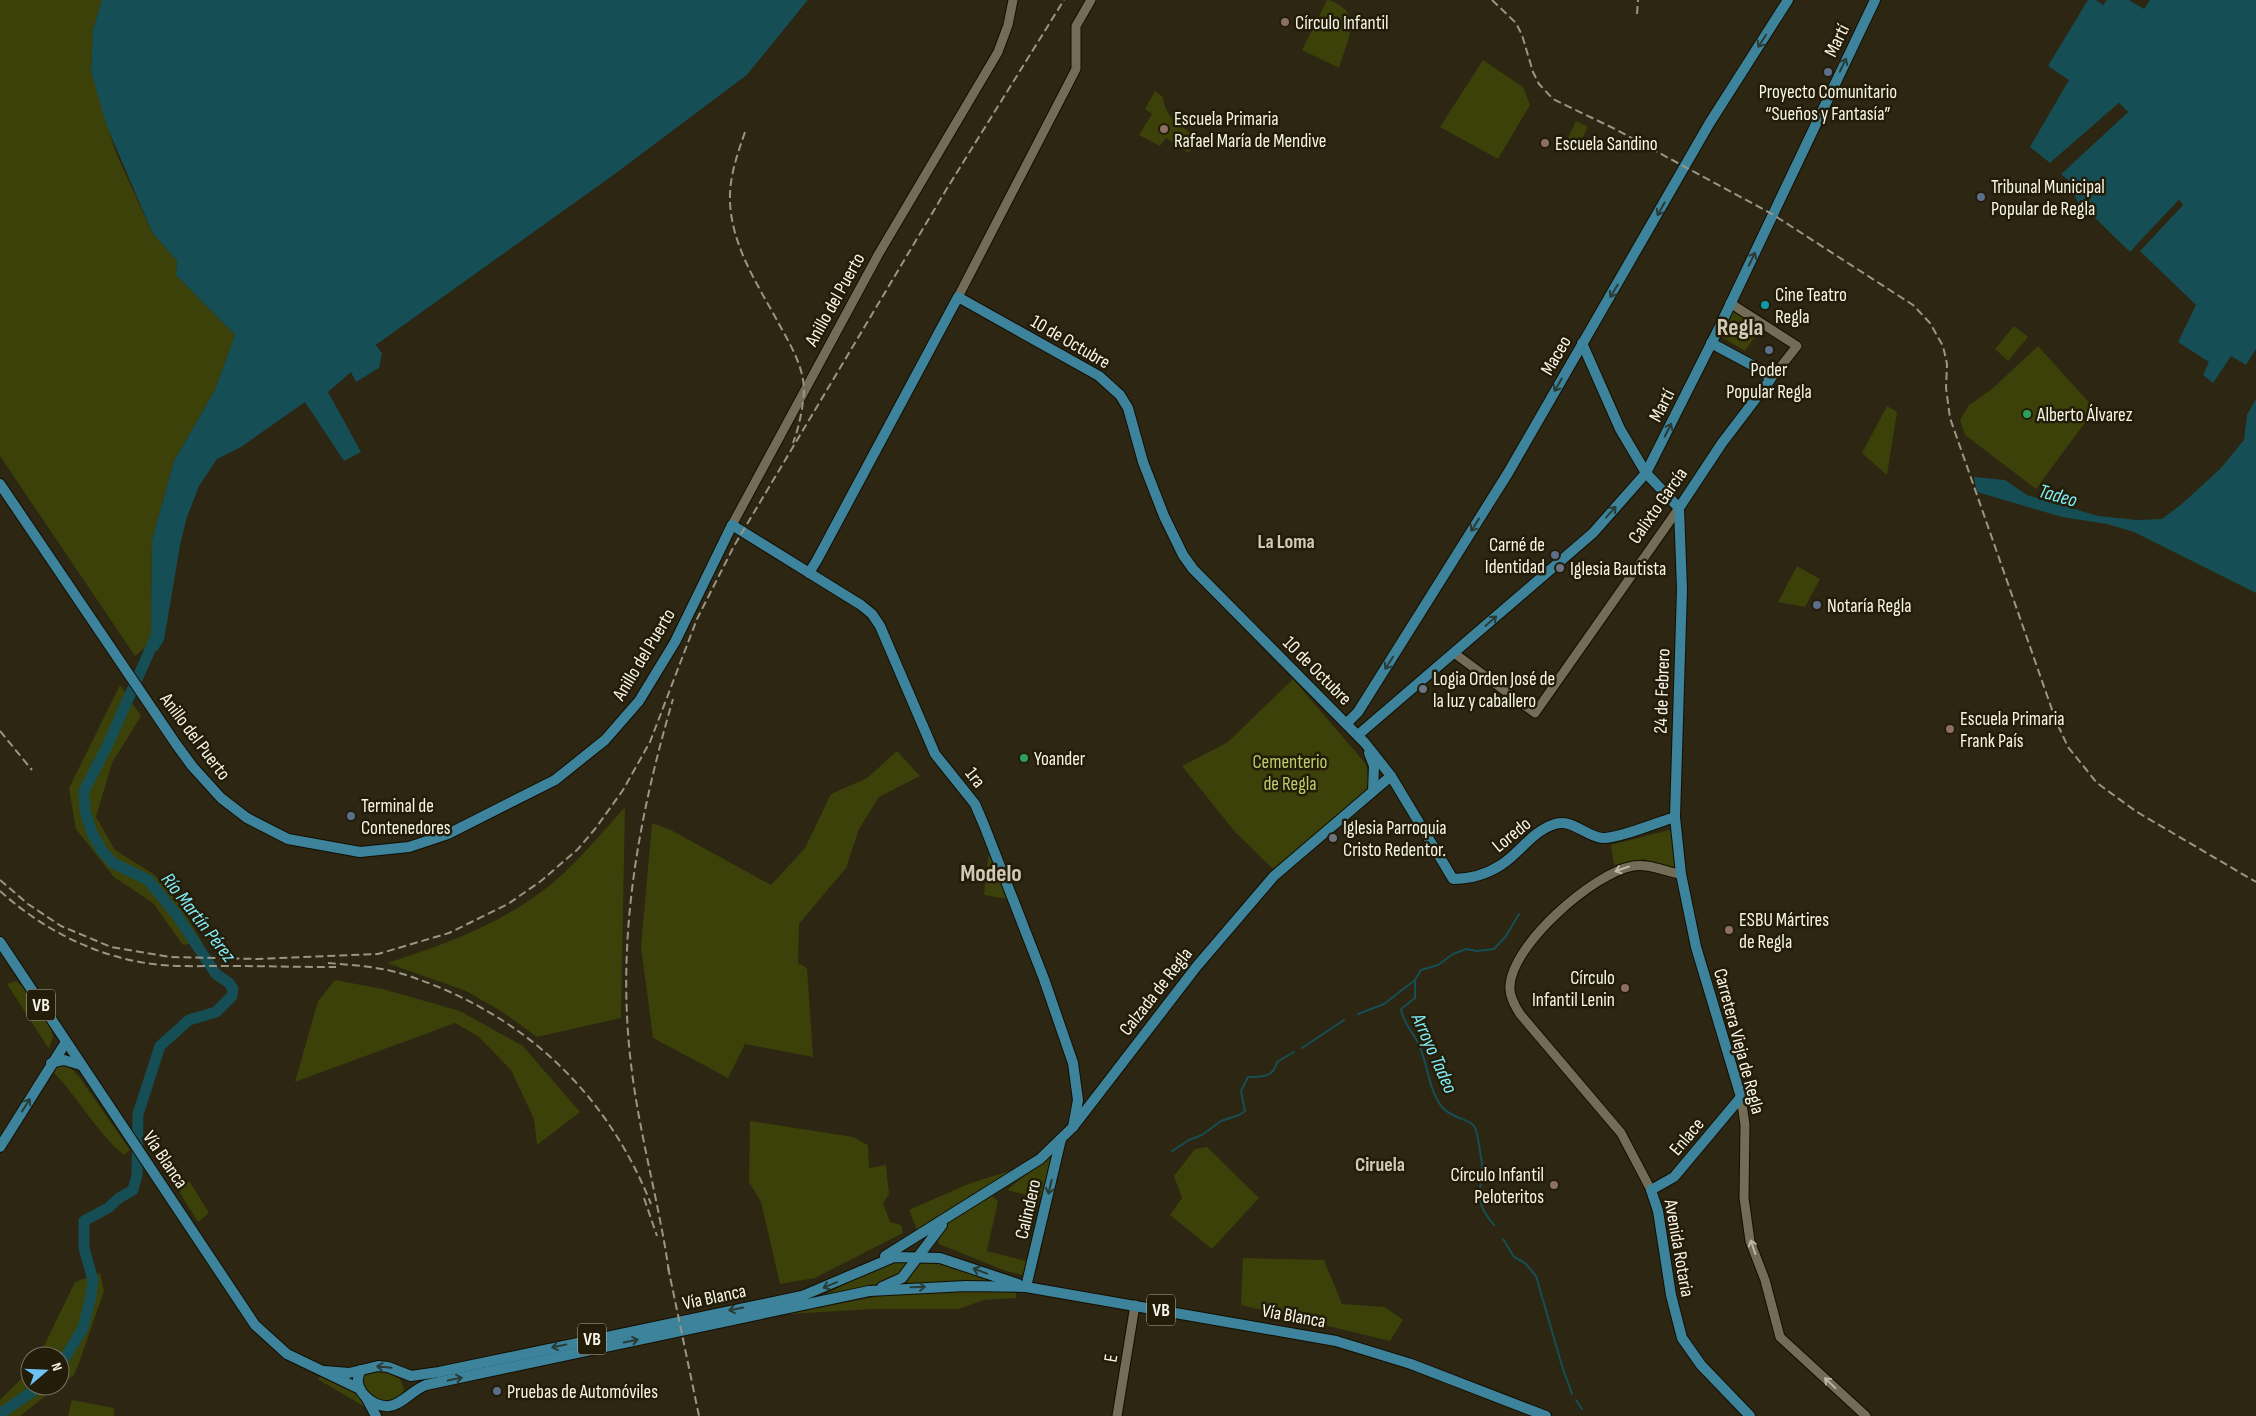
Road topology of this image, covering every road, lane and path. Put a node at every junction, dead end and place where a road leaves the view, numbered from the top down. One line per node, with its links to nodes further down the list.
1 (1013, 0): 13 (street, Anillo del Puerto)
2 (1091, 0): 5 (street)
3 (1788, 0): 7 (main road, Maceo, one-way to 7)
4 (1874, 0): 6 (main road, Martí, one-way to 4)
5 (958, 297): 14 (main road); 16 (main road, 10 de Octubre)
6 (1730, 303): 8 (main road, Martí); 9 (street, Calixto García)
7 (1582, 343): 10 (main road); 16 (main road, Maceo, one-way to 16)
8 (1711, 343): 9 (main road); 10 (main road, Martí, one-way to 8)
9 (1770, 380): 12 (main road, Calixto García)
10 (1646, 473): 12 (main road); 15 (main road, Martí, one-way to 10)
11 (0, 484): 13 (main road, Anillo del Puerto)
12 (1679, 508): 15 (street, Calixto García); 22 (main road, 24 de Febrero)
13 (732, 525): 14 (main road, 1ra)
14 (809, 573): 31 (main road, 1ra)
15 (1454, 653): 17 (main road, Martí)
16 (1348, 723): 18 (main road, 10 de Octubre)
17 (1372, 723): 18 (main road, Martí); 19 (main road)
18 (1358, 735): 19 (main road)
19 (1367, 746): 20 (main road); 21 (main road)
20 (1391, 776): 21 (main road, Calzada de Regla); 22 (main road, Loredo)
21 (1373, 791): 31 (main road, Calzada de Regla)
22 (1676, 817): 24 (main road, 24 de Febrero)
23 (1669, 872): 24 (street); 25 (street); 35 (street, Avenida Rotaria, one-way to 35)
24 (1681, 874): 25 (main road, Carretera Vieja de Regla)
25 (1684, 890): 30 (main road, Carretera Vieja de Regla)
26 (0, 942): 27 (main road, Vía Blanca / VB)
27 (66, 1042): 28 (main road); 29 (main road, Vía Blanca / VB)
28 (51, 1063): 29 (main road); 33 (main road, one-way to 28)
29 (81, 1065): 46 (main road, Vía Blanca / VB)
30 (1741, 1097): 34 (main road, Enlace); 56 (street, Carretera Vieja de Regla, one-way to 30)
31 (1073, 1127): 32 (main road, Calzada de Regla)
32 (1061, 1139): 37 (main road, Calzada de Regla); 42 (main road, Calindero, one-way to 42)
33 (0, 1146)
34 (1674, 1177): 35 (main road, Enlace); 36 (main road)
35 (1651, 1190): 36 (main road, Avenida Rotaria)
36 (1658, 1211): 55 (main road, Avenida Rotaria)
37 (944, 1221): 38 (main road); 41 (main road, Calzada de Regla)
38 (933, 1236): 39 (main road); 40 (main road)
39 (919, 1256): 40 (main road, Vía Blanca / VB); 41 (main road, Vía Blanca / VB); 43 (main road)
40 (940, 1258): 42 (main road, Vía Blanca / VB, one-way to 40)
41 (874, 1264): 47 (main road, Vía Blanca / VB, one-way to 47)
42 (1026, 1287): 43 (main road, Vía Blanca / VB, one-way to 42); 44 (main road, Vía Blanca / VB)
43 (869, 1291): 49 (main road, Vía Blanca / VB, one-way to 43)
44 (1136, 1305): 53 (street, E); 54 (main road, Vía Blanca / VB)
45 (361, 1370): 46 (main road, Vía Blanca / VB); 47 (main road, VB, one-way to 45); 48 (main road)
46 (324, 1371): 48 (main road, Vía Blanca / VB)
47 (402, 1372): 49 (main road)
48 (360, 1389): 50 (main road, VB)
49 (406, 1397): 50 (main road, VB); 52 (main road)
50 (367, 1398): 51 (main road)
51 (376, 1416)
52 (390, 1416)
53 (1117, 1416)
54 (1546, 1416)
55 (1750, 1416)
56 (1866, 1416)

